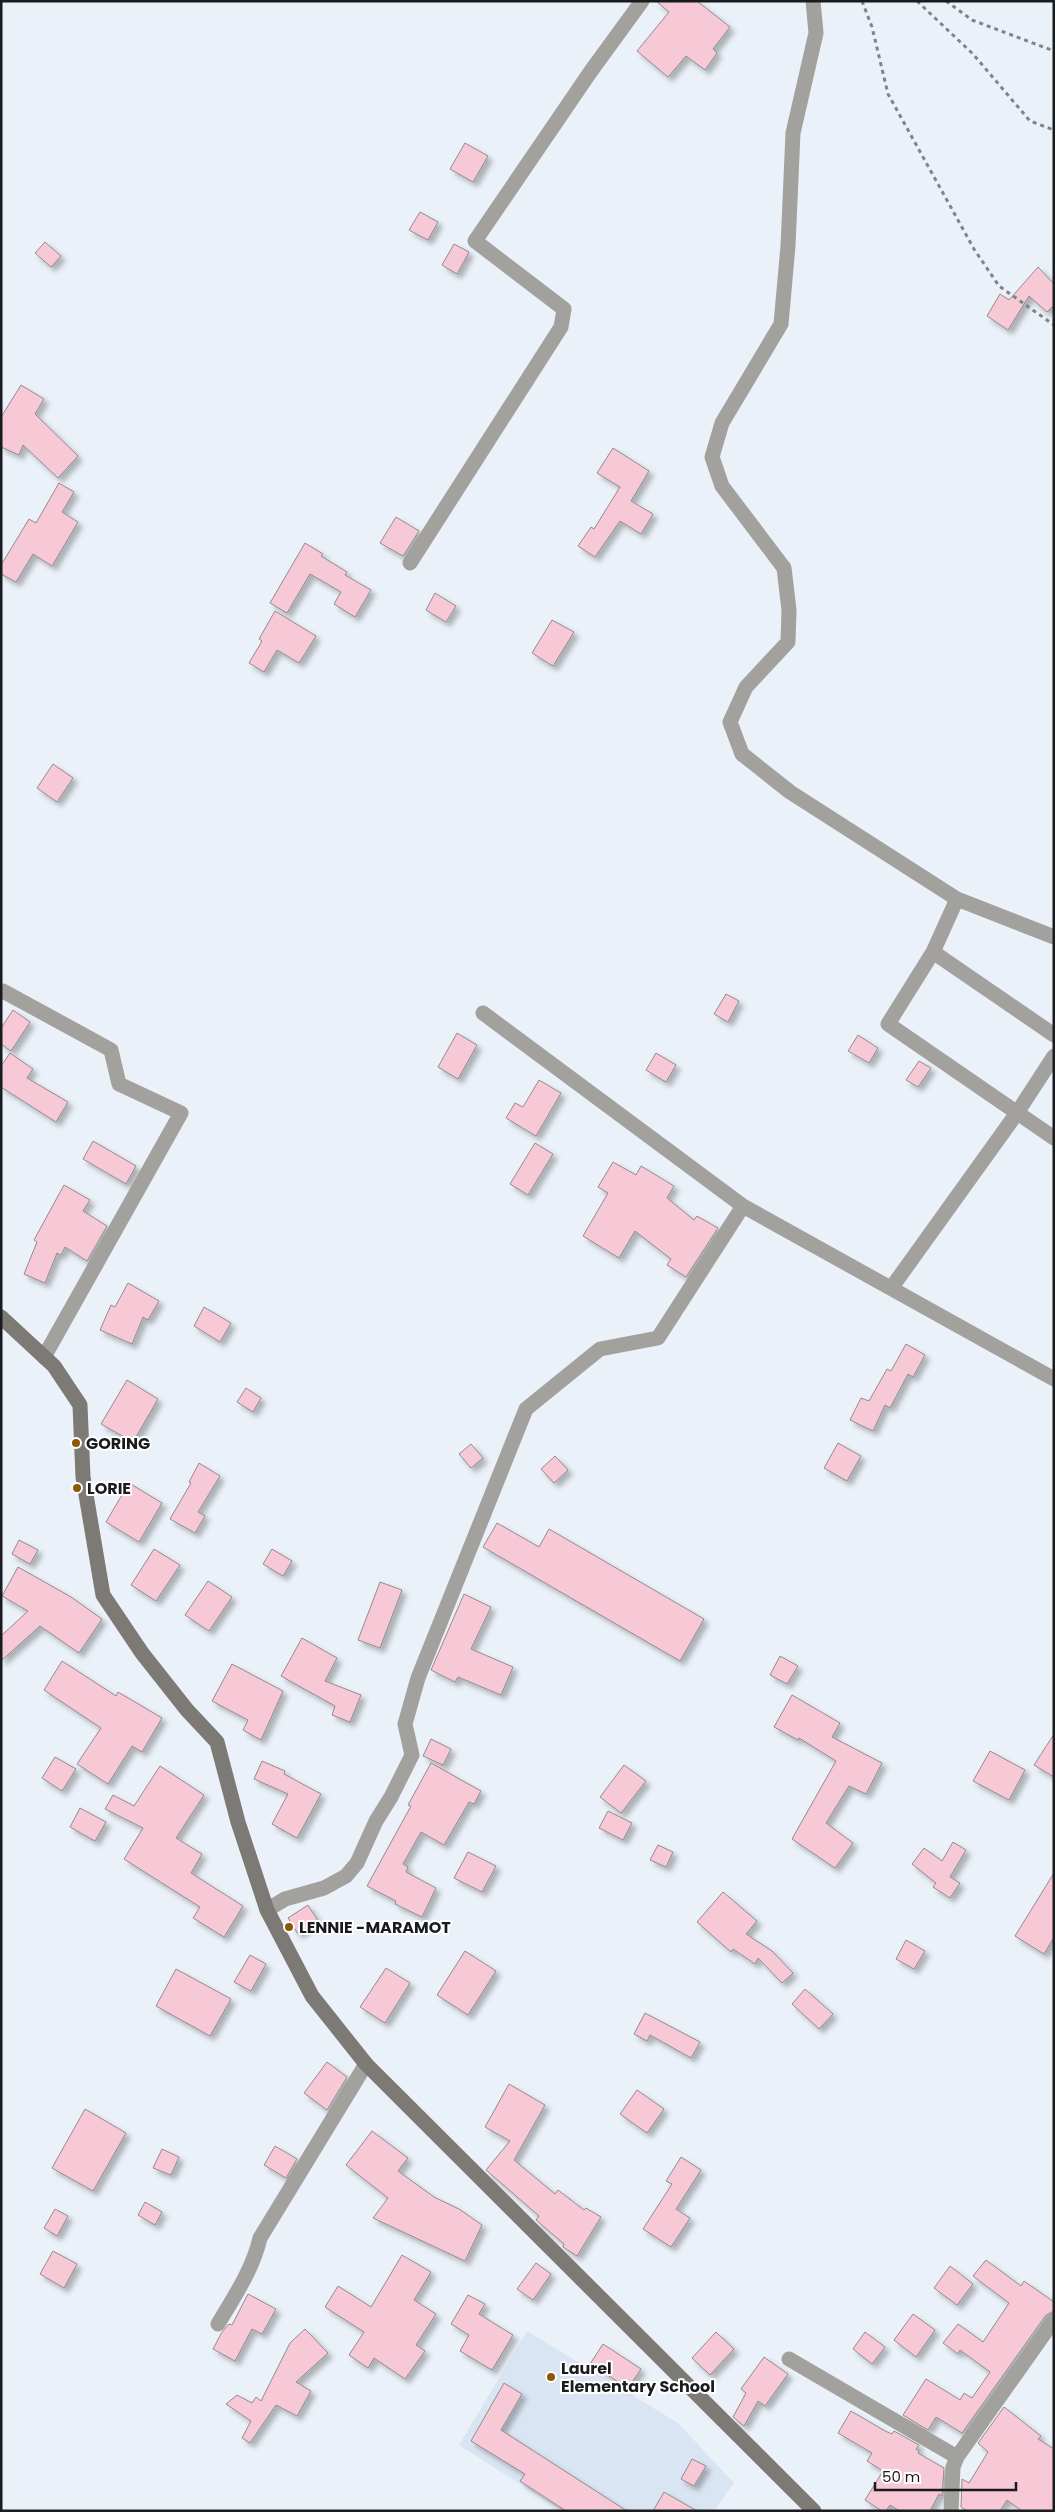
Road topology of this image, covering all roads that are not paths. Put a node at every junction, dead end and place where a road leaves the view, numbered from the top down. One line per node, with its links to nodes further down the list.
1 (642, 1): 3 (street)
2 (813, 1): 4 (street)
3 (410, 563)
4 (957, 899): 5 (street); 6 (street)
5 (1054, 937)
6 (933, 952): 9 (street); 11 (street)
7 (3, 991): 16 (street)
8 (483, 1013): 13 (street)
9 (1054, 1035)
10 (1054, 1056): 11 (street)
11 (1017, 1113): 12 (street); 14 (street)
12 (1054, 1138)
13 (744, 1206): 14 (street); 18 (street)
14 (892, 1287): 17 (street)
15 (1, 1317): 16 (street)
16 (44, 1357): 18 (street)
17 (1054, 1379)
18 (267, 1910): 19 (street)
19 (366, 2064): 21 (street); 24 (street)
20 (1054, 2320): 23 (street)
21 (218, 2324)
22 (789, 2359): 23 (street)
23 (956, 2457): 25 (street)
24 (814, 2511)
25 (951, 2511)

